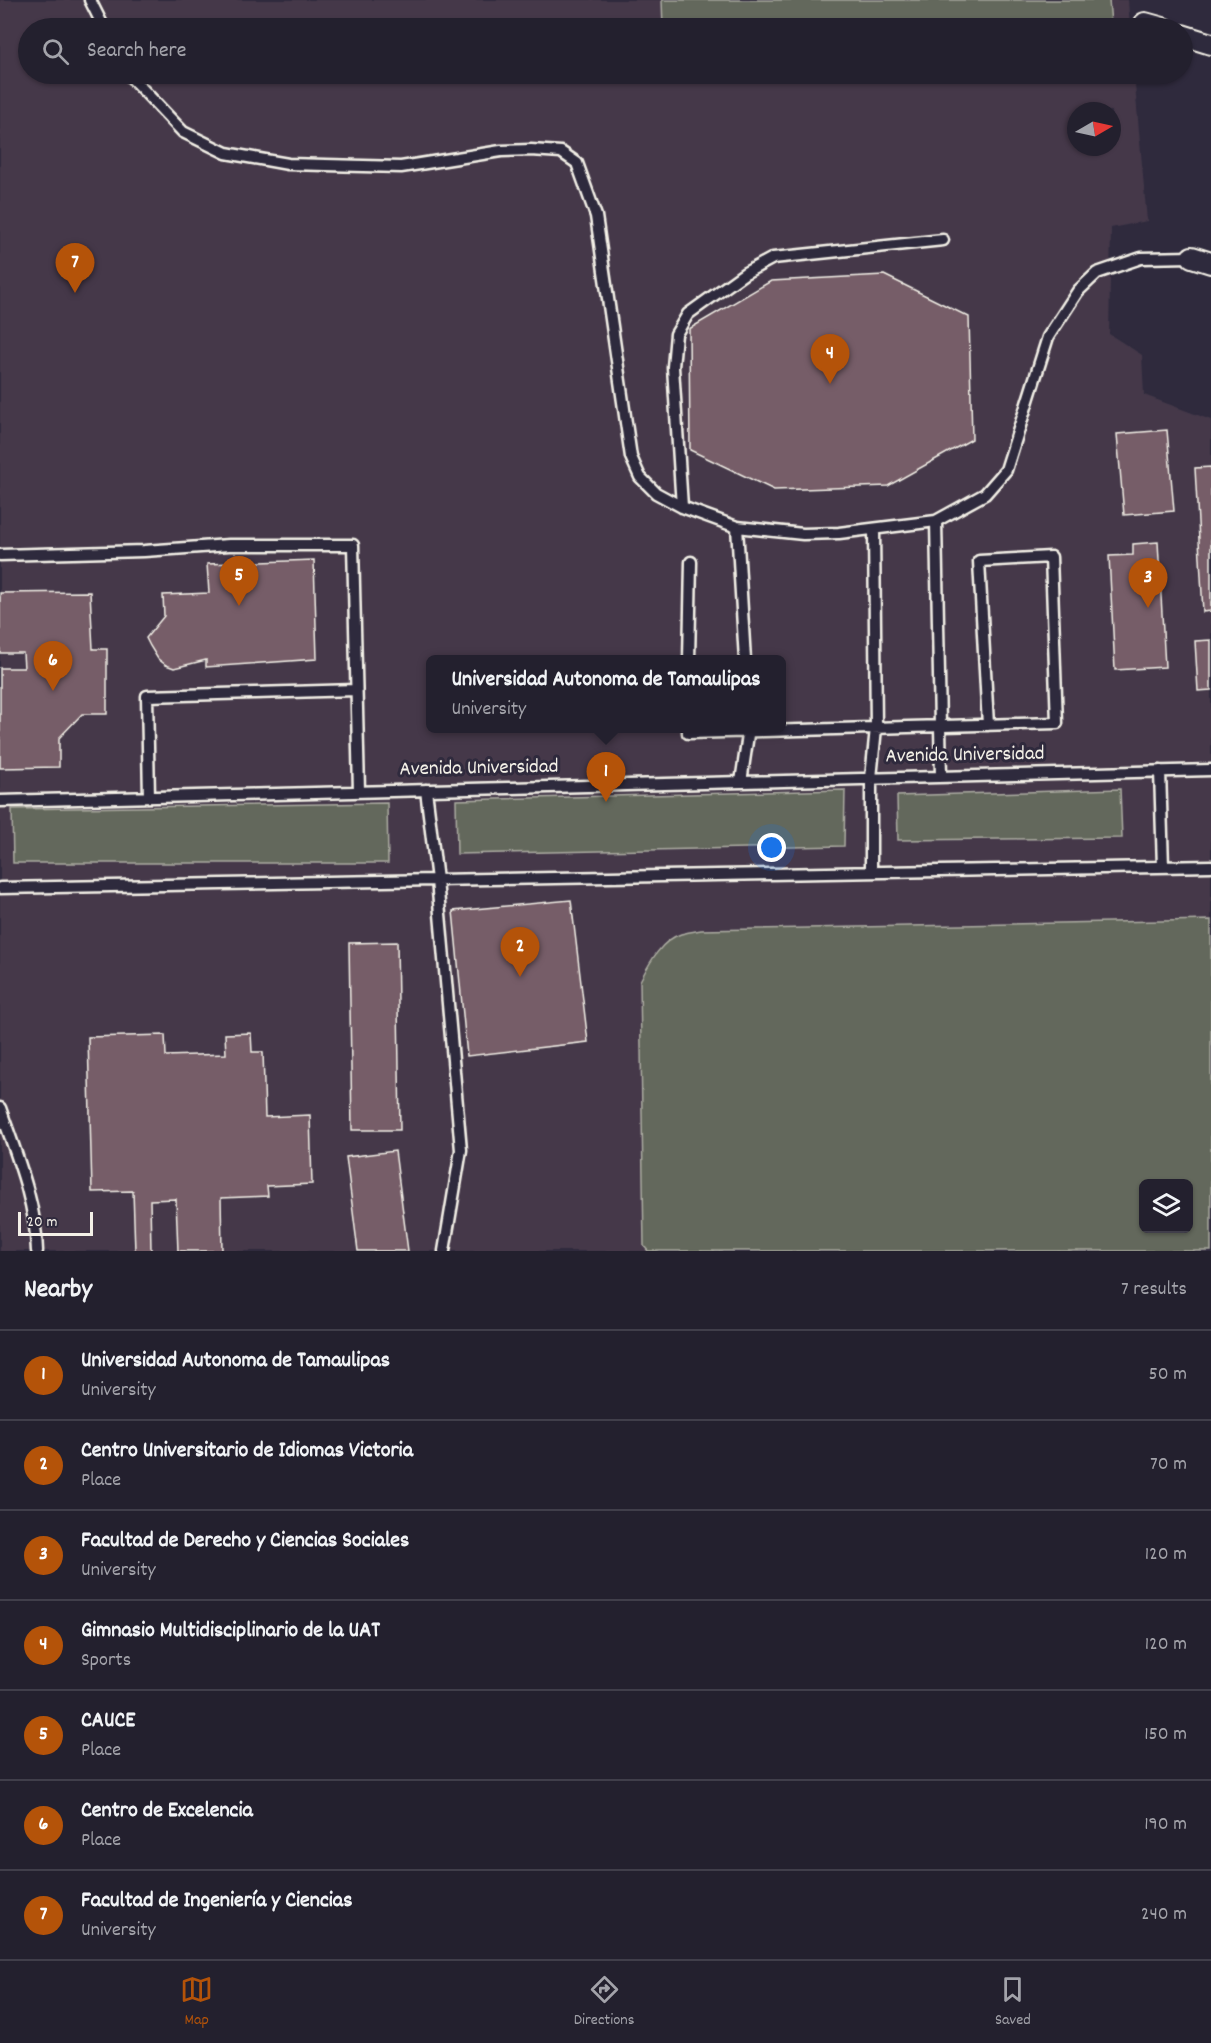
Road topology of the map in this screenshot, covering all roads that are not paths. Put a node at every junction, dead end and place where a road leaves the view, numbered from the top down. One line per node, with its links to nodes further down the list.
1 (90, 0): 2 (lane)
2 (99, 18)
3 (1193, 38): 4 (street)
4 (1211, 44)
5 (137, 84): 9 (lane)
6 (943, 240): 9 (lane)
7 (1192, 257): 8 (street); 10 (lane)
8 (1211, 263)
9 (682, 507): 11 (lane)
10 (936, 521): 12 (lane); 19 (lane)
11 (737, 527): 12 (lane); 16 (lane)
12 (874, 529): 20 (lane)
13 (0, 555): 17 (lane)
14 (691, 562): 15 (lane)
15 (689, 655)
16 (745, 655)
17 (356, 690): 29 (lane); 30 (lane)
18 (988, 725): 18 (lane); 19 (lane)
19 (940, 727): 20 (lane); 25 (lane)
20 (876, 728): 21 (lane); 26 (lane)
21 (786, 729)
22 (749, 733): 27 (lane)
23 (1211, 770): 24 (lane, Avenida Universidad)
24 (1160, 771): 25 (lane, Avenida Universidad); 33 (lane)
25 (941, 777): 26 (lane, Avenida Universidad)
26 (871, 778): 27 (lane, Avenida Universidad); 34 (lane)
27 (741, 782): 28 (lane, Avenida Universidad)
28 (426, 790): 29 (lane, Avenida Universidad); 35 (lane)
29 (359, 791): 30 (lane, Avenida Universidad)
30 (149, 797): 31 (lane, Avenida Universidad)
31 (0, 801)
32 (1211, 866): 33 (lane)
33 (1163, 867): 34 (lane)
34 (871, 871): 35 (lane)
35 (437, 880): 36 (lane); 40 (lane)
36 (0, 888)
37 (0, 1108): 38 (lane)
38 (2, 1123): 39 (lane)
39 (37, 1251)
40 (444, 1251)

